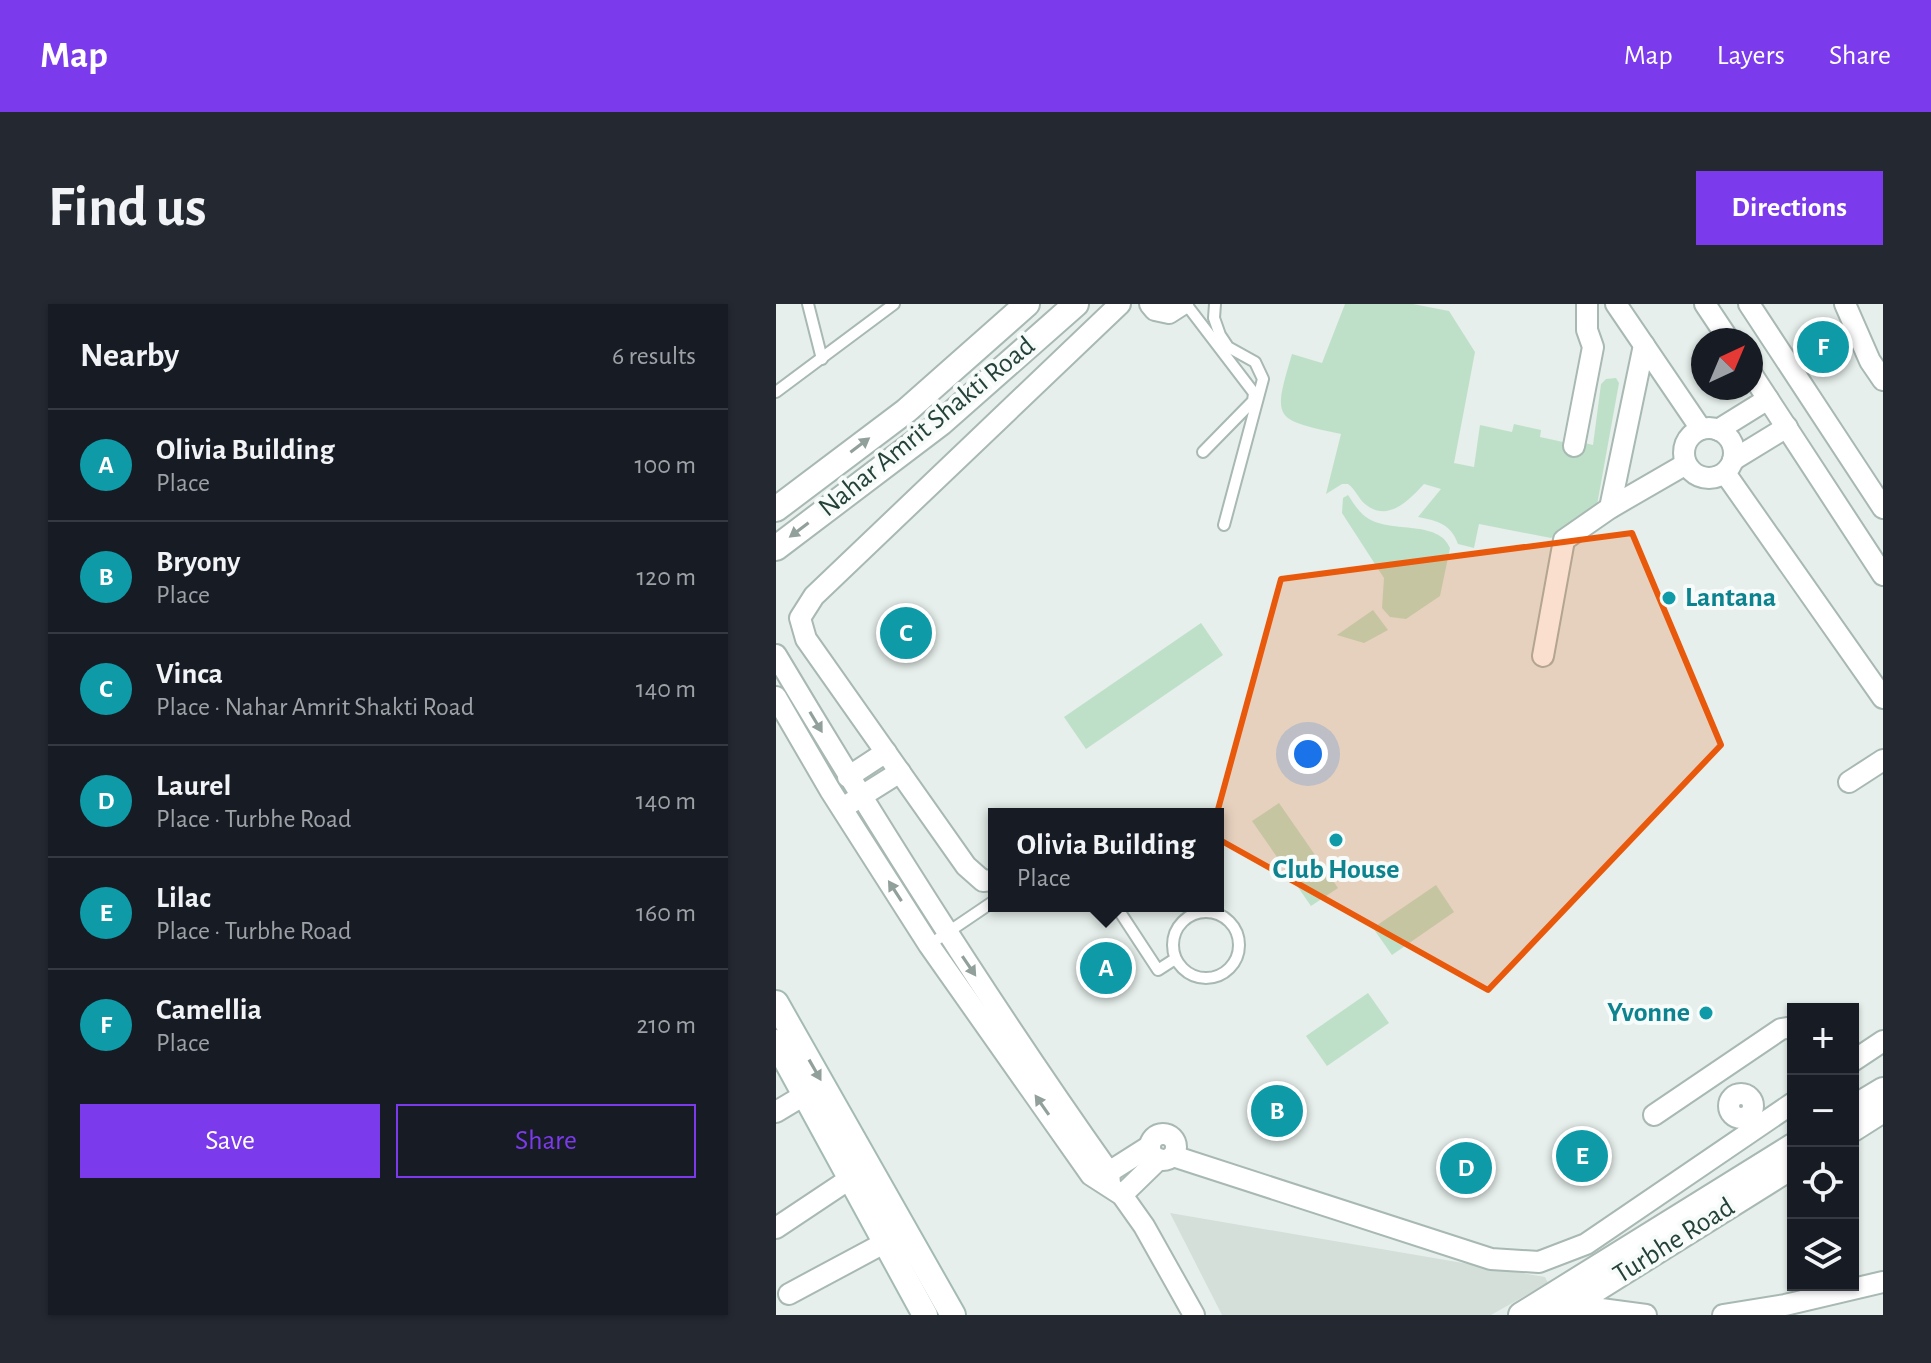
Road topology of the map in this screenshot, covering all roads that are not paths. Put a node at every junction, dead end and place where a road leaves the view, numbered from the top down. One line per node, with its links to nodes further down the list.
1 (808, 304): 16 (lane)
2 (894, 304): 16 (lane)
3 (1027, 304): 29 (street, Nahar Amrit Shakti Road, one-way to 3)
4 (1076, 304): 31 (street, Nahar Amrit Shakti Road, one-way to 31)
5 (1120, 304): 37 (street)
6 (1150, 304): 7 (street)
7 (1184, 304): 24 (lane)
8 (1215, 304): 30 (lane)
9 (1587, 304): 23 (street)
10 (1616, 304): 15 (street)
11 (1705, 304): 14 (street)
12 (1749, 304): 20 (street)
13 (1845, 304): 17 (street)
14 (1721, 328)
15 (1644, 345): 22 (street); 27 (street)
16 (822, 359): 19 (lane)
17 (1883, 380)
18 (1763, 391): 21 (street)
19 (776, 392)
20 (1809, 395): 21 (street); 28 (street)
21 (1778, 414): 22 (street); 26 (street); 32 (street)
22 (1710, 429): 25 (street); 26 (street)
23 (1574, 446)
24 (1203, 452)
25 (1686, 464): 26 (street); 27 (street)
26 (1729, 466): 36 (street)
27 (1610, 508): 34 (street)
28 (1883, 508)
29 (776, 509)
30 (1224, 525)
31 (776, 548)
32 (1883, 575)
33 (776, 655): 40 (street, one-way to 40)
34 (1543, 656)
35 (776, 697): 43 (street)
36 (1883, 698)
37 (886, 752): 39 (street); 40 (street)
38 (1883, 760): 41 (street)
39 (900, 772): 42 (street); 44 (street)
40 (848, 777): 42 (street)
41 (1849, 782)
42 (862, 797): 43 (street); 47 (street)
43 (842, 808): 48 (street, one-way to 43)
44 (988, 881)
45 (988, 905): 47 (lane)
46 (1120, 912): 49 (lane)
47 (946, 932): 48 (lane); 64 (street, one-way to 64)
48 (929, 945): 64 (street, one-way to 48)
49 (1175, 959): 49 (lane)
50 (776, 1003): 75 (street, one-way to 75)
51 (1787, 1028): 61 (street)
52 (1883, 1041): 54 (street)
53 (776, 1042): 56 (street)
54 (1859, 1057)
55 (1883, 1090): 57 (street)
56 (806, 1094): 60 (street); 66 (street)
57 (1859, 1104)
58 (1787, 1106): 62 (street)
59 (1883, 1110): 63 (street)
60 (776, 1112)
61 (1654, 1115)
62 (1752, 1121): 65 (street); 67 (street)
63 (1859, 1125)
64 (1073, 1135): 67 (street)
65 (1785, 1161): 72 (street, Turbhe Road); 77 (street)
66 (851, 1178): 68 (street); 69 (street)
67 (1114, 1184): 76 (street)
68 (776, 1228)
69 (886, 1242): 71 (street); 74 (street)
70 (1883, 1282): 73 (street)
71 (789, 1294)
72 (1563, 1310): 78 (street)
73 (1786, 1310): 79 (street)
74 (925, 1315)
75 (953, 1315)
76 (1194, 1315)
77 (1521, 1315)
78 (1646, 1315)
79 (1723, 1315)

